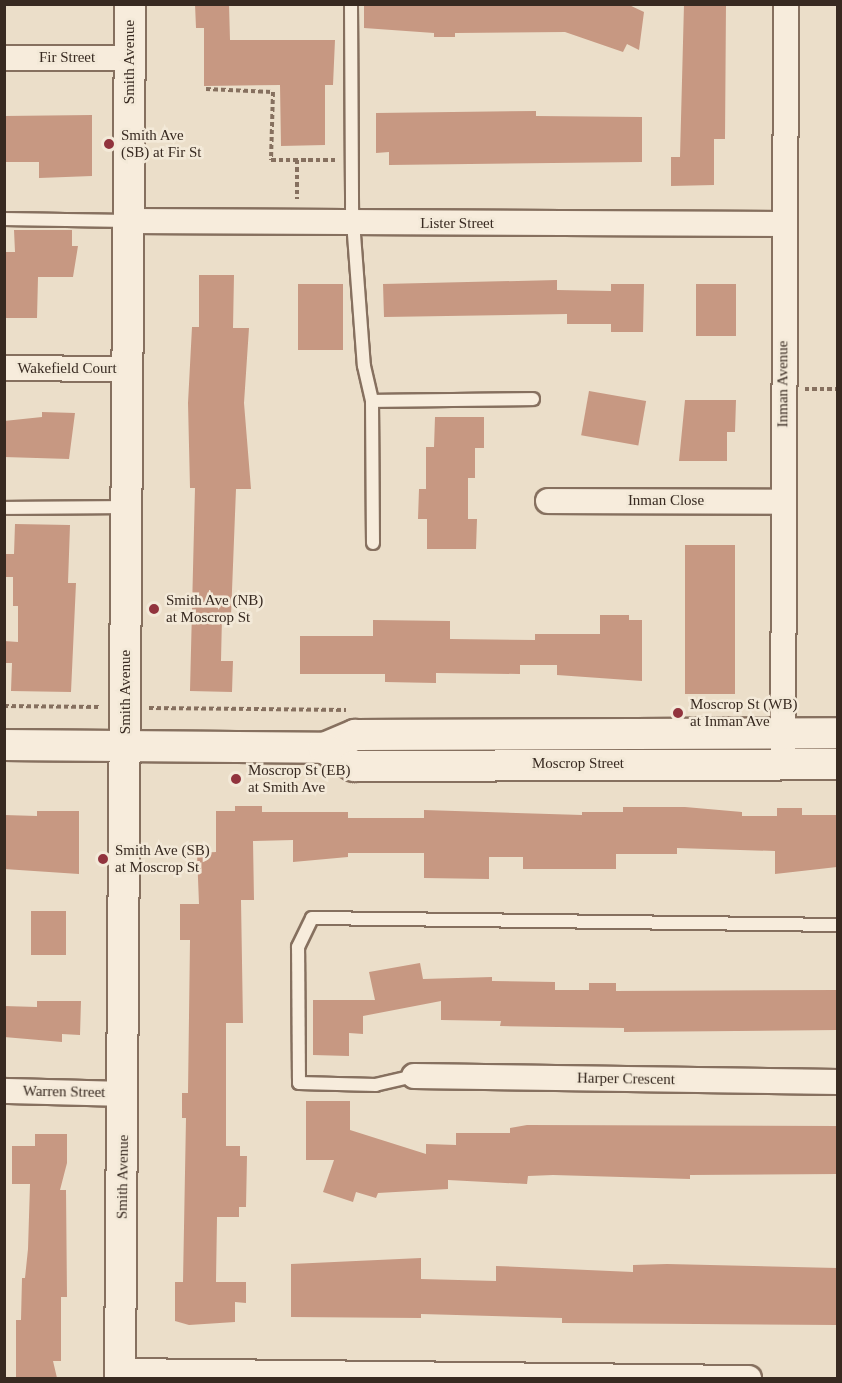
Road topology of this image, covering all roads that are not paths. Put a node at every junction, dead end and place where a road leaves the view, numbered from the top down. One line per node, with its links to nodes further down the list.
1 (130, 4): 5 (street, Smith Avenue)
2 (351, 4): 8 (lane)
3 (786, 4): 9 (street, Inman Avenue)
4 (4, 58): 5 (street, Fir Street)
5 (130, 58): 7 (street, Smith Avenue)
6 (4, 219): 7 (lane)
7 (129, 221): 8 (street, Lister Street); 11 (street, Smith Avenue)
8 (354, 224): 9 (street, Lister Street); 13 (lane)
9 (784, 224): 15 (street, Inman Avenue)
10 (4, 368): 11 (street, Wakefield Court)
11 (129, 369): 16 (street, Smith Avenue)
12 (533, 399): 13 (lane)
13 (372, 401): 18 (lane)
14 (548, 501): 15 (street, Inman Close)
15 (784, 502): 19 (street, Inman Avenue)
16 (126, 507): 17 (lane); 22 (street, Smith Avenue)
17 (4, 508)
18 (373, 543)
19 (784, 733): 20 (street, Moscrop Street); 23 (street, Moscrop Street); 24 (street, Inman Avenue)
20 (837, 733)
21 (4, 746): 22 (street, Moscrop Street)
22 (126, 747): 23 (street, Moscrop Street); 30 (street, Smith Avenue)
23 (324, 748): 24 (street, Moscrop Street)
24 (783, 763): 25 (street, Moscrop Street)
25 (837, 764)
26 (837, 925): 27 (lane)
27 (414, 1076): 28 (street, Harper Crescent)
28 (837, 1083)
29 (4, 1091): 30 (street, Warren Street)
30 (124, 1094): 31 (street, Smith Avenue)
31 (120, 1375): 32 (street)
32 (421, 1377): 33 (street)
33 (749, 1378)

